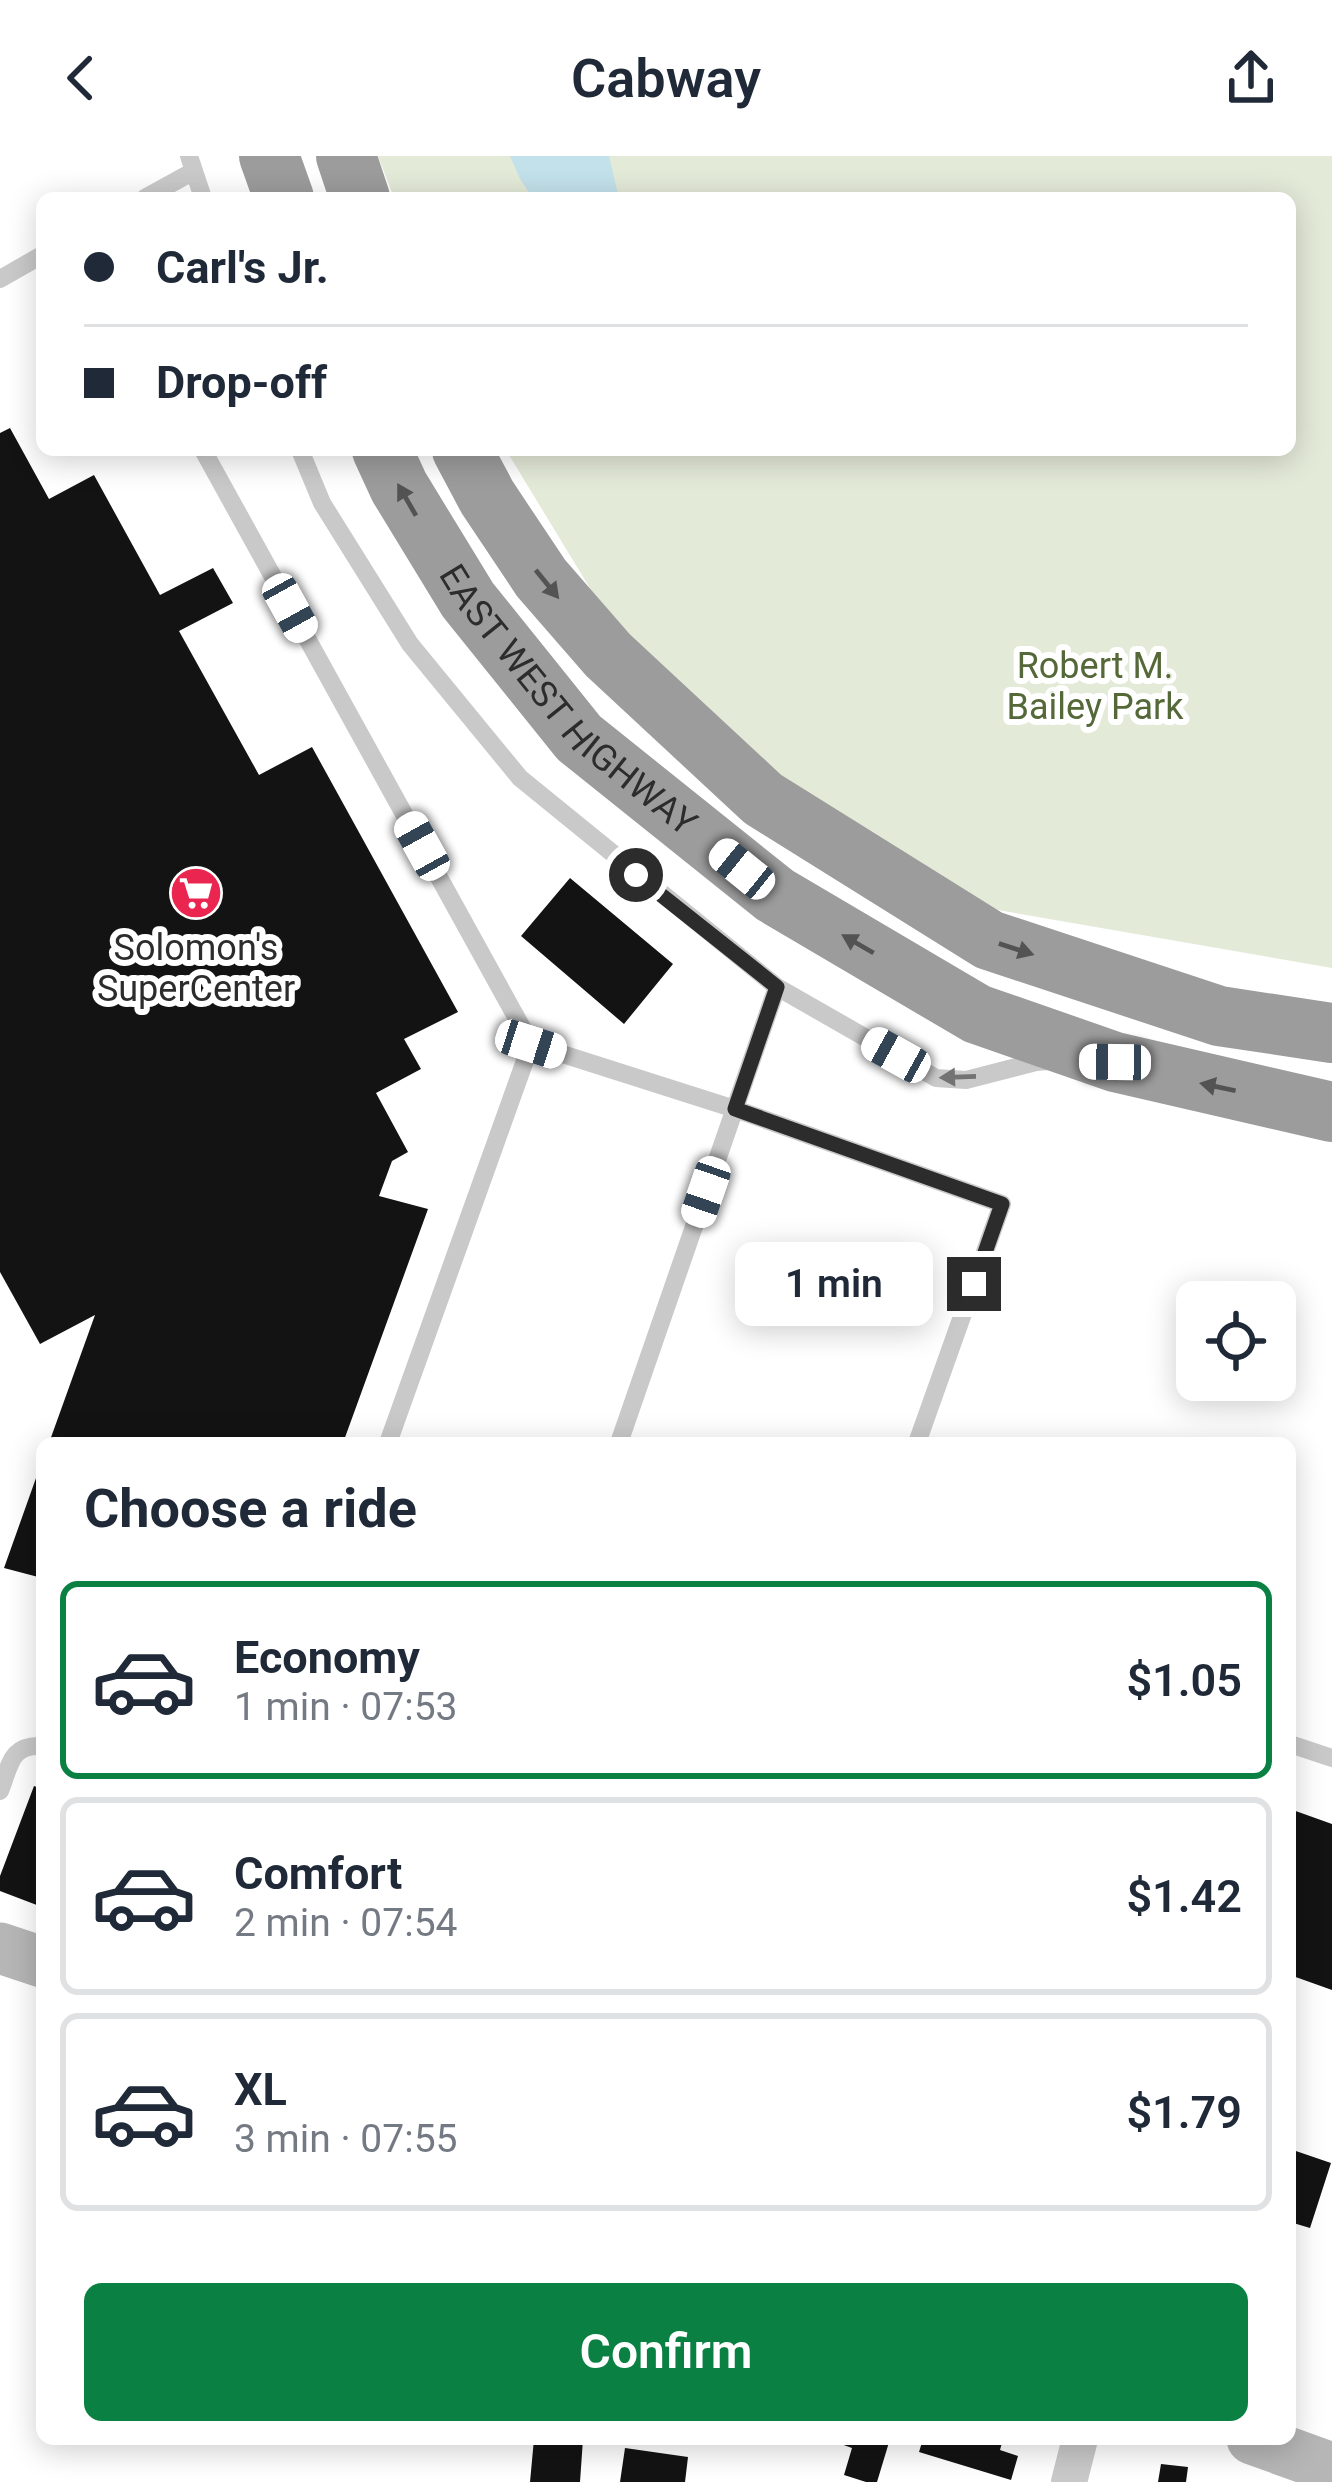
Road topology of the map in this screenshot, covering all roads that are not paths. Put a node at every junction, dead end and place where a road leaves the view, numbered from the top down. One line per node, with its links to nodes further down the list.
1 (269, 156): 6 (highway)
2 (346, 156): 7 (highway)
3 (192, 163): 4 (lane); 5 (lane)
4 (153, 192)
5 (201, 192)
6 (282, 192)
7 (358, 192)
8 (36, 258): 9 (lane)
9 (0, 278)
10 (206, 456): 16 (lane)
11 (302, 456): 14 (lane)
12 (385, 456): 17 (highway, EAST WEST HIGHWAY, one-way to 12)
13 (465, 456): 15 (highway, EAST WEST HIGHWAY, one-way to 15)
14 (777, 987): 17 (lane, one-way to 14); 18 (lane)
15 (1332, 1033)
16 (531, 1044): 18 (lane); 20 (lane)
17 (1115, 1062): 19 (highway, EAST WEST HIGHWAY, one-way to 17)
18 (735, 1109): 21 (lane); 22 (lane)
19 (1332, 1112)
20 (390, 1437)
21 (622, 1437)
22 (919, 1437)
23 (36, 1746): 26 (lane)
24 (1296, 1746): 25 (lane)
25 (1332, 1758)
26 (0, 1792)
27 (0, 1948): 28 (main road)
28 (36, 1960)
29 (1078, 2445): 32 (street)
30 (1269, 2445): 31 (main road)
31 (1332, 2468)
32 (1069, 2482)

